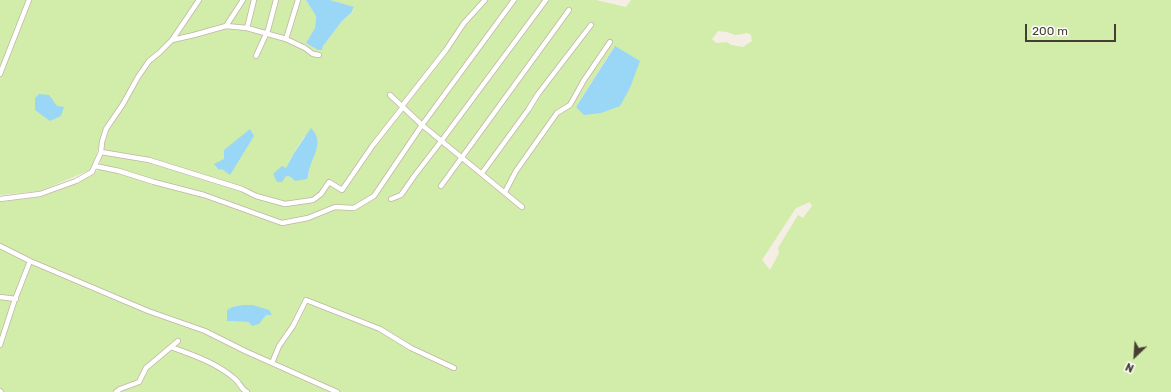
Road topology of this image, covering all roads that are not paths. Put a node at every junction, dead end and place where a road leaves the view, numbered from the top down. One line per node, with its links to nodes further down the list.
1 (29, 0): 20 (street)
2 (198, 0): 16 (street)
3 (243, 0): 12 (street)
4 (254, 0): 13 (street)
5 (276, 0): 14 (street)
6 (298, 0): 15 (street)
7 (485, 0): 22 (street)
8 (514, 0): 23 (street)
9 (546, 0): 24 (street)
10 (569, 10): 26 (street)
11 (591, 25): 28 (street)
12 (226, 26): 13 (street); 16 (street)
13 (247, 28): 14 (street)
14 (266, 34): 15 (street); 19 (street)
15 (286, 39): 18 (street)
16 (172, 40): 25 (street)
17 (610, 42): 30 (street)
18 (319, 54)
19 (256, 56)
20 (0, 74)
21 (390, 95): 22 (street)
22 (402, 107): 23 (street); 25 (street)
23 (422, 125): 24 (street); 27 (street)
24 (442, 140): 26 (street); 32 (street)
25 (101, 152): 27 (street)
26 (462, 157): 28 (street); 29 (street)
27 (95, 166): 31 (street)
28 (482, 173): 30 (street)
29 (441, 186)
30 (505, 192): 33 (street)
31 (0, 198)
32 (390, 199)
33 (522, 207)
34 (0, 246): 35 (street)
35 (30, 261): 37 (street); 42 (street)
36 (0, 297): 37 (street)
37 (16, 299): 38 (street)
38 (1, 339): 40 (street)
39 (178, 341): 41 (street)
40 (0, 345)
41 (171, 347): 44 (street); 45 (street)
42 (272, 363): 43 (street); 46 (street)
43 (454, 368)
44 (116, 392)
45 (247, 392)
46 (337, 392)

